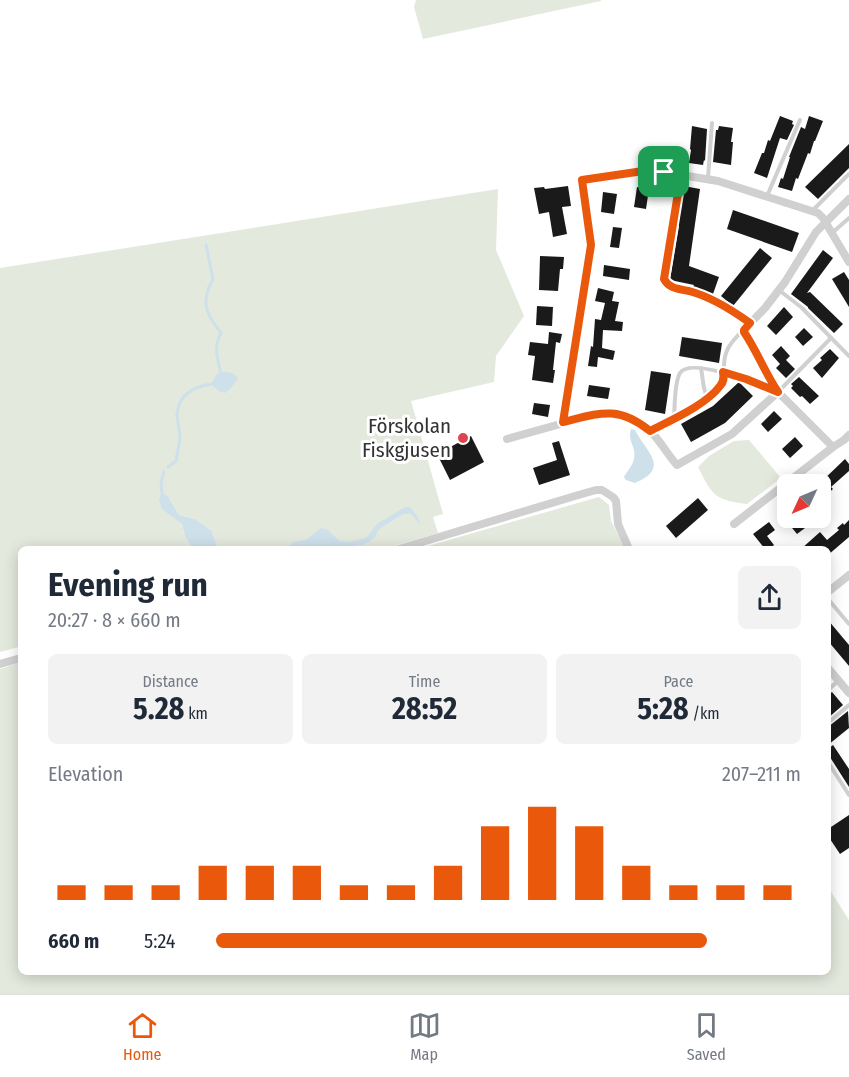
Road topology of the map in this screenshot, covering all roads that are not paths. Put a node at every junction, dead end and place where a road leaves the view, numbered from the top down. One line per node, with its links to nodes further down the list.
1 (800, 120): 6 (lane)
2 (712, 123): 5 (lane)
3 (849, 174): 8 (lane)
4 (681, 175): 5 (street); 14 (lane); 22 (street)
5 (708, 179): 6 (street)
6 (767, 197): 8 (street)
7 (849, 199): 10 (street)
8 (811, 211): 10 (street)
9 (849, 218): 11 (lane)
10 (825, 223): 11 (street); 13 (street)
11 (832, 233): 12 (street)
12 (849, 262)
13 (779, 291): 14 (street); 15 (lane)
14 (747, 327): 18 (lane); 19 (street)
15 (831, 338): 16 (lane); 19 (lane)
16 (849, 356)
17 (701, 368): 18 (lane); 20 (lane); 21 (lane)
18 (723, 372): 19 (lane); 20 (lane)
19 (778, 392): 23 (street); 26 (street)
20 (707, 398): 21 (lane)
21 (674, 418): 23 (lane)
22 (563, 422): 23 (street); 25 (street)
23 (650, 431)
24 (849, 435): 26 (street)
25 (507, 439)
26 (833, 447): 27 (street)
27 (734, 524)
28 (409, 546): 29 (street)
29 (628, 546)
30 (849, 575): 31 (street)
31 (831, 590)
32 (831, 603): 33 (lane)
33 (849, 624)
34 (18, 659): 35 (street)
35 (0, 664)
36 (831, 672): 37 (street)
37 (839, 681): 38 (lane); 39 (street)
38 (831, 688)
39 (849, 693)
40 (849, 705): 41 (lane)
41 (831, 720)
42 (831, 767): 43 (lane)
43 (849, 795)

